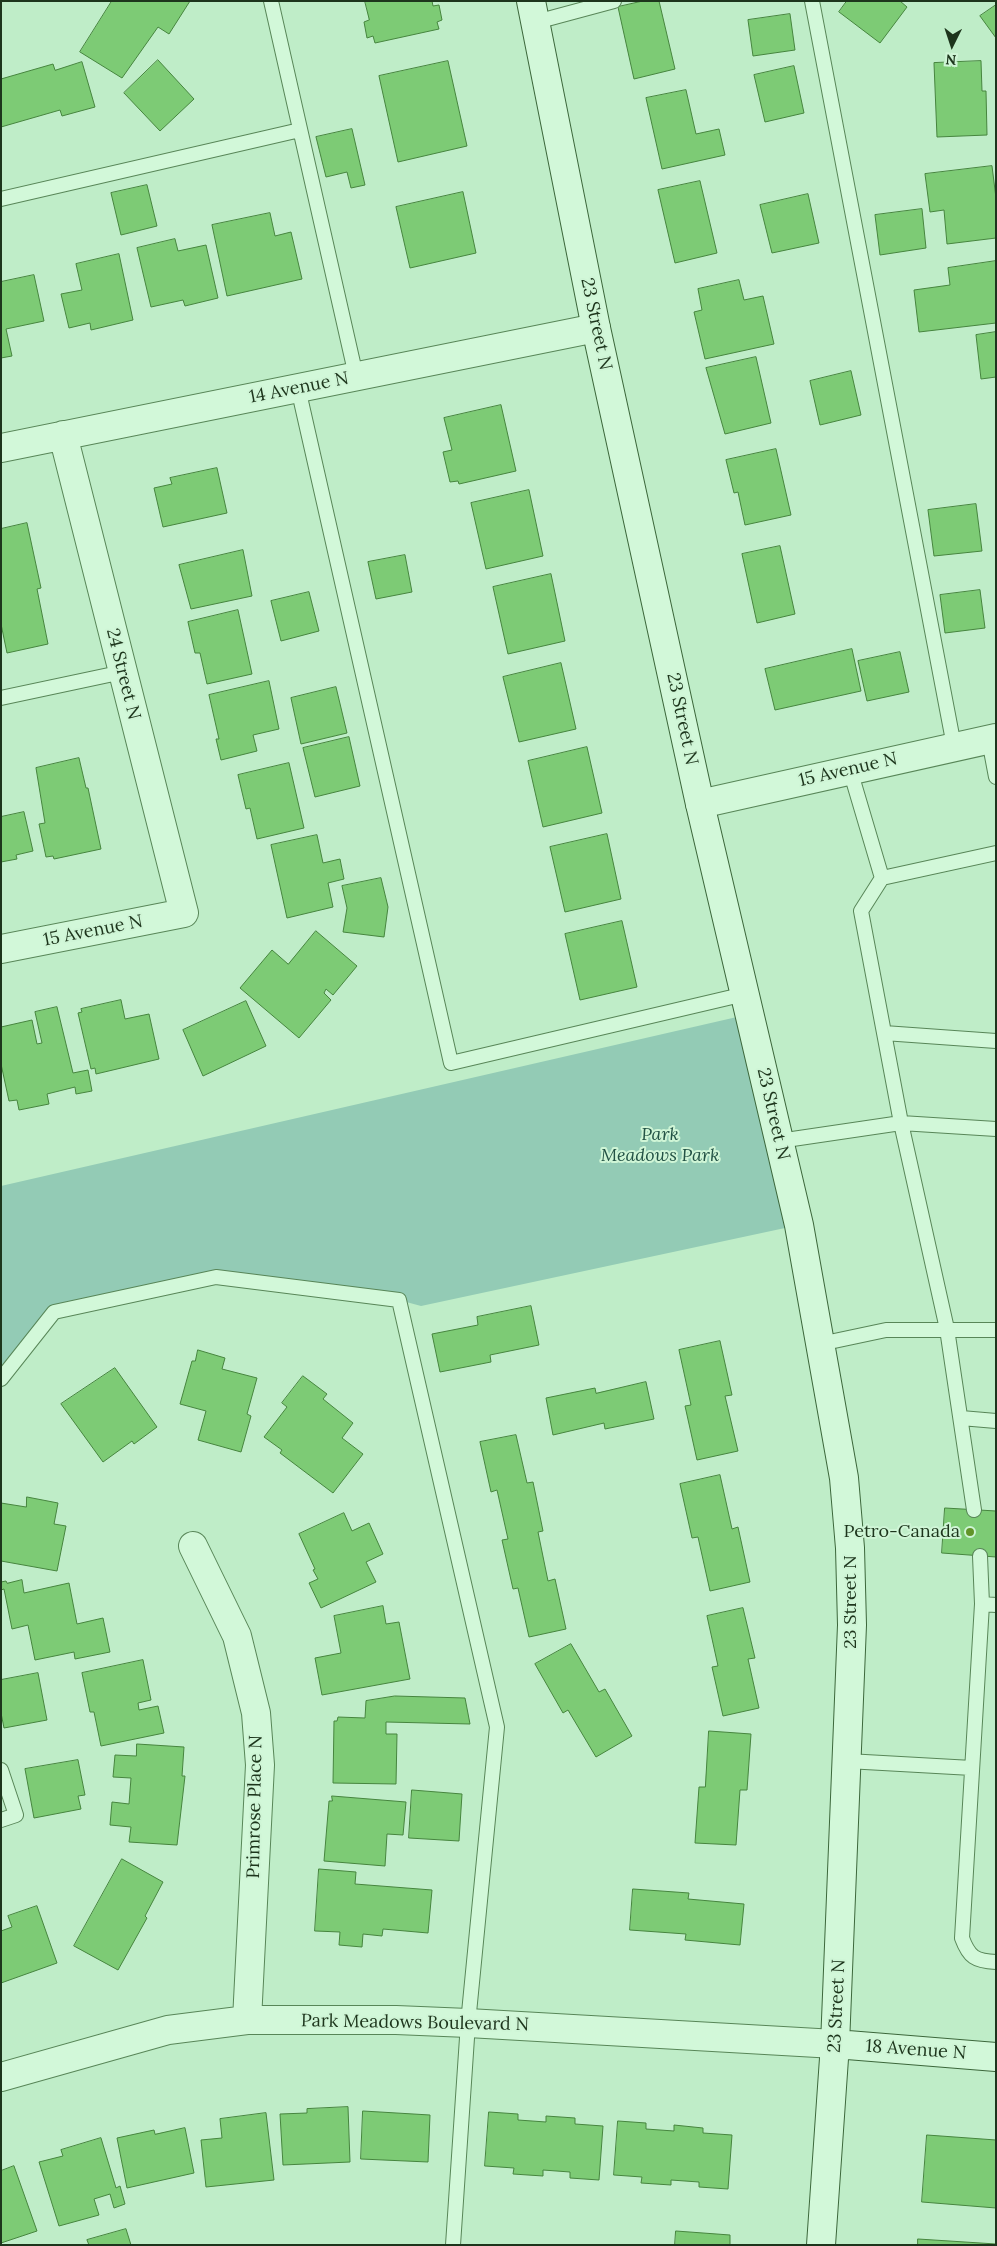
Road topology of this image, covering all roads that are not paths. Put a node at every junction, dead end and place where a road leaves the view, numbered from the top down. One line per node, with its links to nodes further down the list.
1 (271, 1): 5 (lane)
2 (614, 1): 4 (lane)
3 (812, 1): 15 (lane)
4 (534, 12): 7 (street, 23 Street N)
5 (300, 130): 6 (lane); 8 (lane)
6 (1, 199)
7 (596, 328): 8 (street, 14 Avenue N); 18 (street, 23 Street N)
8 (356, 376): 9 (street, 14 Avenue N)
9 (298, 388): 10 (street, 14 Avenue N); 23 (lane)
10 (63, 435): 11 (street, 14 Avenue N); 12 (street, 24 Street N)
11 (1, 448)
12 (123, 672): 13 (lane); 21 (street, 24 Street N)
13 (1, 698)
14 (992, 739): 15 (street, 15 Avenue N); 17 (lane)
15 (954, 746): 16 (street, 15 Avenue N)
16 (850, 770): 18 (street, 15 Avenue N); 20 (lane)
17 (996, 777)
18 (700, 804): 23 (street, 23 Street N)
19 (996, 853): 20 (lane)
20 (882, 878): 24 (lane)
21 (184, 913): 22 (street, 15 Avenue N)
22 (1, 949)
23 (745, 994): 28 (street, 23 Street N)
24 (884, 1033): 25 (lane); 26 (lane)
25 (996, 1041)
26 (901, 1123): 27 (lane); 28 (lane); 29 (lane)
27 (996, 1129)
28 (779, 1141): 31 (street, 23 Street N)
29 (947, 1329): 30 (lane); 31 (lane); 33 (lane)
30 (996, 1330)
31 (820, 1344): 39 (street, 23 Street N)
32 (1, 1379): 45 (lane)
33 (961, 1418): 34 (lane); 35 (lane)
34 (996, 1421)
35 (974, 1510)
36 (193, 1546): 44 (street, Primrose Place N)
37 (980, 1556): 38 (lane)
38 (989, 1605): 40 (lane)
39 (847, 1761): 40 (lane); 46 (street, 23 Street N)
40 (972, 1768): 43 (lane)
41 (1, 1770): 42 (lane)
42 (1, 1820)
43 (996, 1962)
44 (247, 2020): 45 (street, Park Meadows Boulevard N); 48 (street, Park Meadows Boulevard N)
45 (468, 2023): 46 (street, Park Meadows Boulevard N); 49 (lane)
46 (835, 2044): 47 (street, 18 Avenue N); 50 (street, 23 Street N)
47 (996, 2057)
48 (1, 2076)
49 (453, 2245)
50 (821, 2245)

